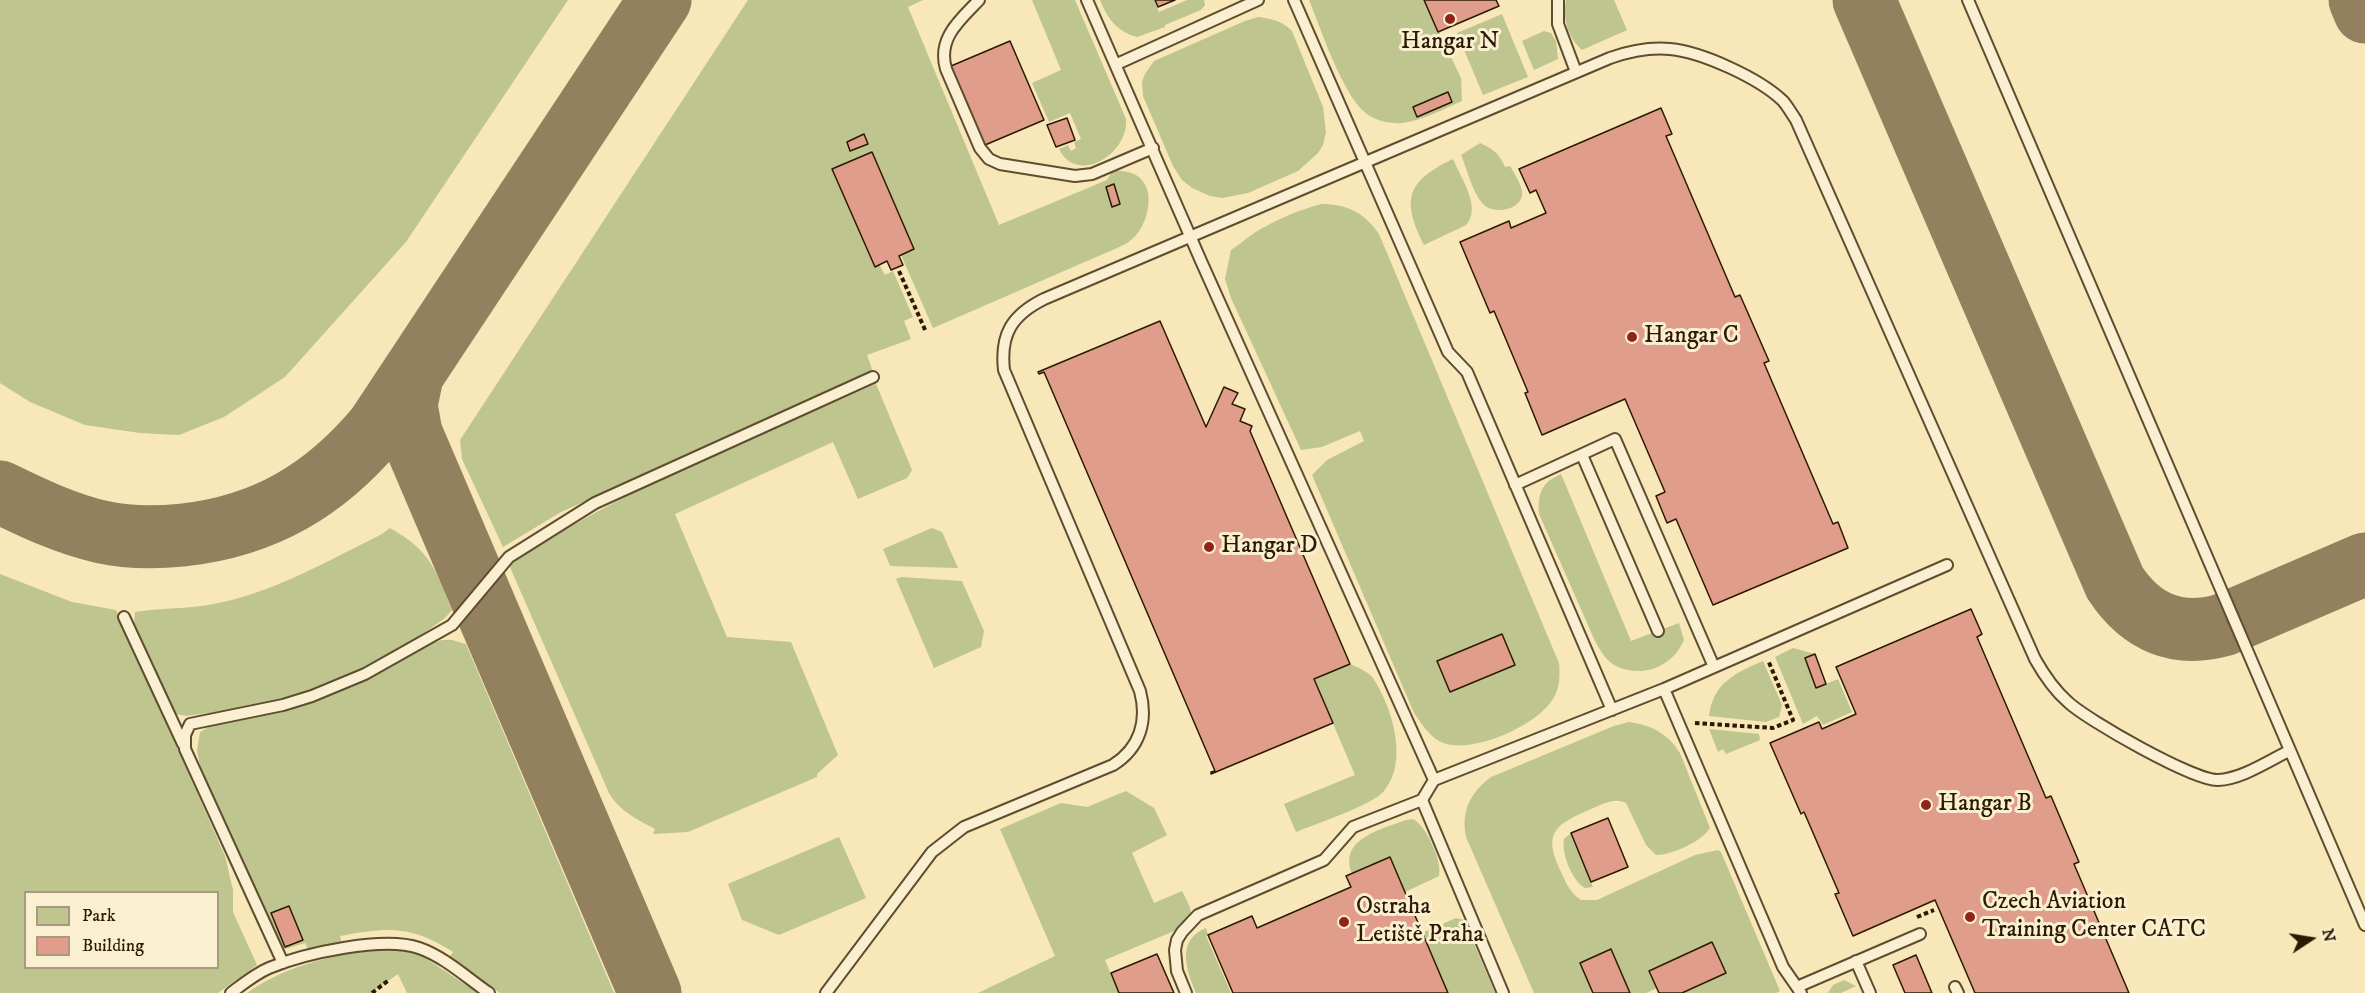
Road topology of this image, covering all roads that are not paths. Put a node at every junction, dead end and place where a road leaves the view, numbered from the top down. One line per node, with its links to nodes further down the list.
1 (979, 0): 9 (lane)
2 (1087, 0): 7 (lane)
3 (1258, 0): 7 (lane)
4 (1294, 0): 10 (lane)
5 (1558, 0): 8 (lane)
6 (1968, 0): 22 (lane)
7 (1117, 64): 9 (lane)
8 (1576, 72): 10 (lane); 22 (lane)
9 (1153, 148): 11 (lane)
10 (1366, 163): 11 (lane); 14 (lane)
11 (1191, 237): 23 (lane); 32 (lane)
12 (873, 377): 21 (lane)
13 (1582, 455): 14 (lane); 17 (lane); 18 (lane)
14 (1515, 485): 20 (lane)
15 (1947, 565): 18 (lane)
16 (124, 617): 21 (lane)
17 (1658, 631)
18 (1714, 667): 19 (lane)
19 (1664, 689): 20 (lane); 29 (lane)
20 (1612, 710): 23 (lane)
21 (185, 749): 28 (lane)
22 (2289, 751): 25 (lane)
23 (1434, 780): 24 (lane)
24 (1422, 800): 33 (lane); 34 (lane)
25 (2365, 925)
26 (1920, 934): 27 (lane)
27 (1856, 961): 29 (lane); 35 (lane)
28 (283, 963): 30 (lane); 31 (lane)
29 (1799, 990)
30 (231, 993)
31 (489, 993)
32 (826, 993)
33 (1186, 993)
34 (1503, 993)
35 (1870, 993)

